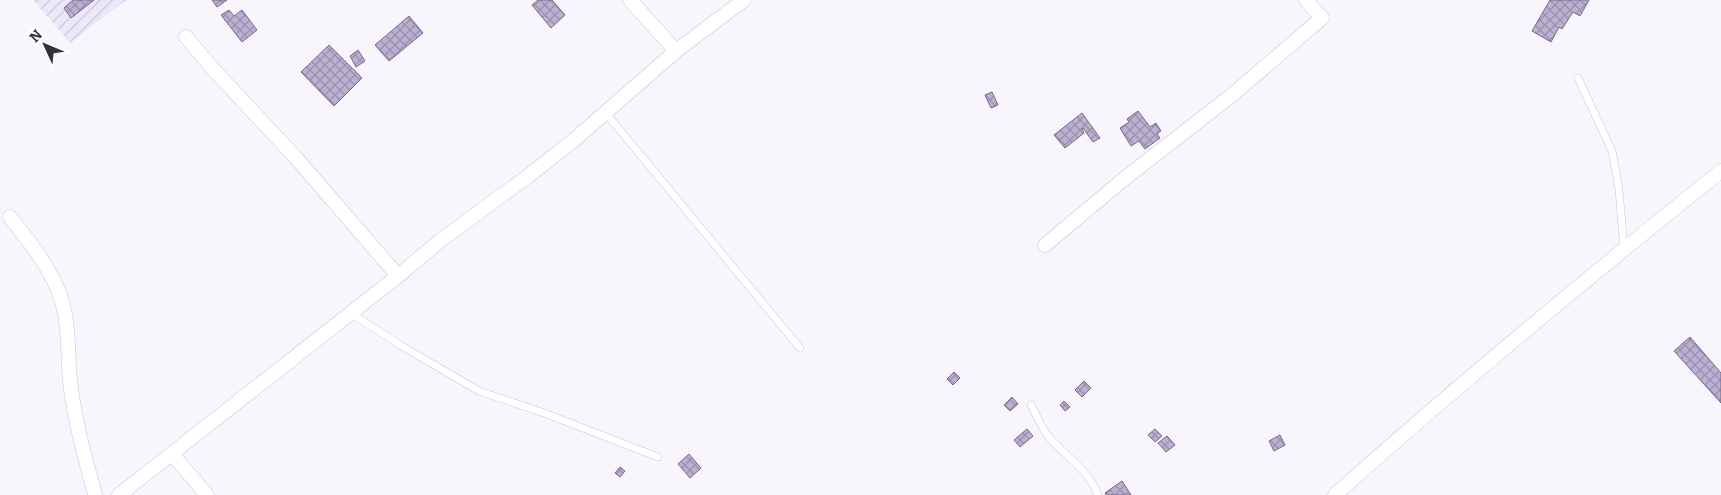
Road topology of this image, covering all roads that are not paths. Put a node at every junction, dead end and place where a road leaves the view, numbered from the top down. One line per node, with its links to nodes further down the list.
1 (630, 0): 5 (street)
2 (744, 0): 5 (street)
3 (1306, 0): 10 (street)
4 (186, 37): 12 (street)
5 (676, 51): 7 (street)
6 (1578, 78): 11 (lane)
7 (605, 112): 12 (street); 14 (lane)
8 (1721, 172): 11 (street)
9 (10, 217): 18 (street)
10 (1045, 245)
11 (1624, 249): 22 (street)
12 (398, 276): 13 (street)
13 (351, 312): 16 (street); 17 (lane)
14 (800, 348)
15 (1032, 405): 21 (lane)
16 (172, 454): 19 (street); 20 (street)
17 (658, 458)
18 (95, 495)
19 (119, 495)
20 (207, 495)
21 (1098, 495)
22 (1335, 495)

